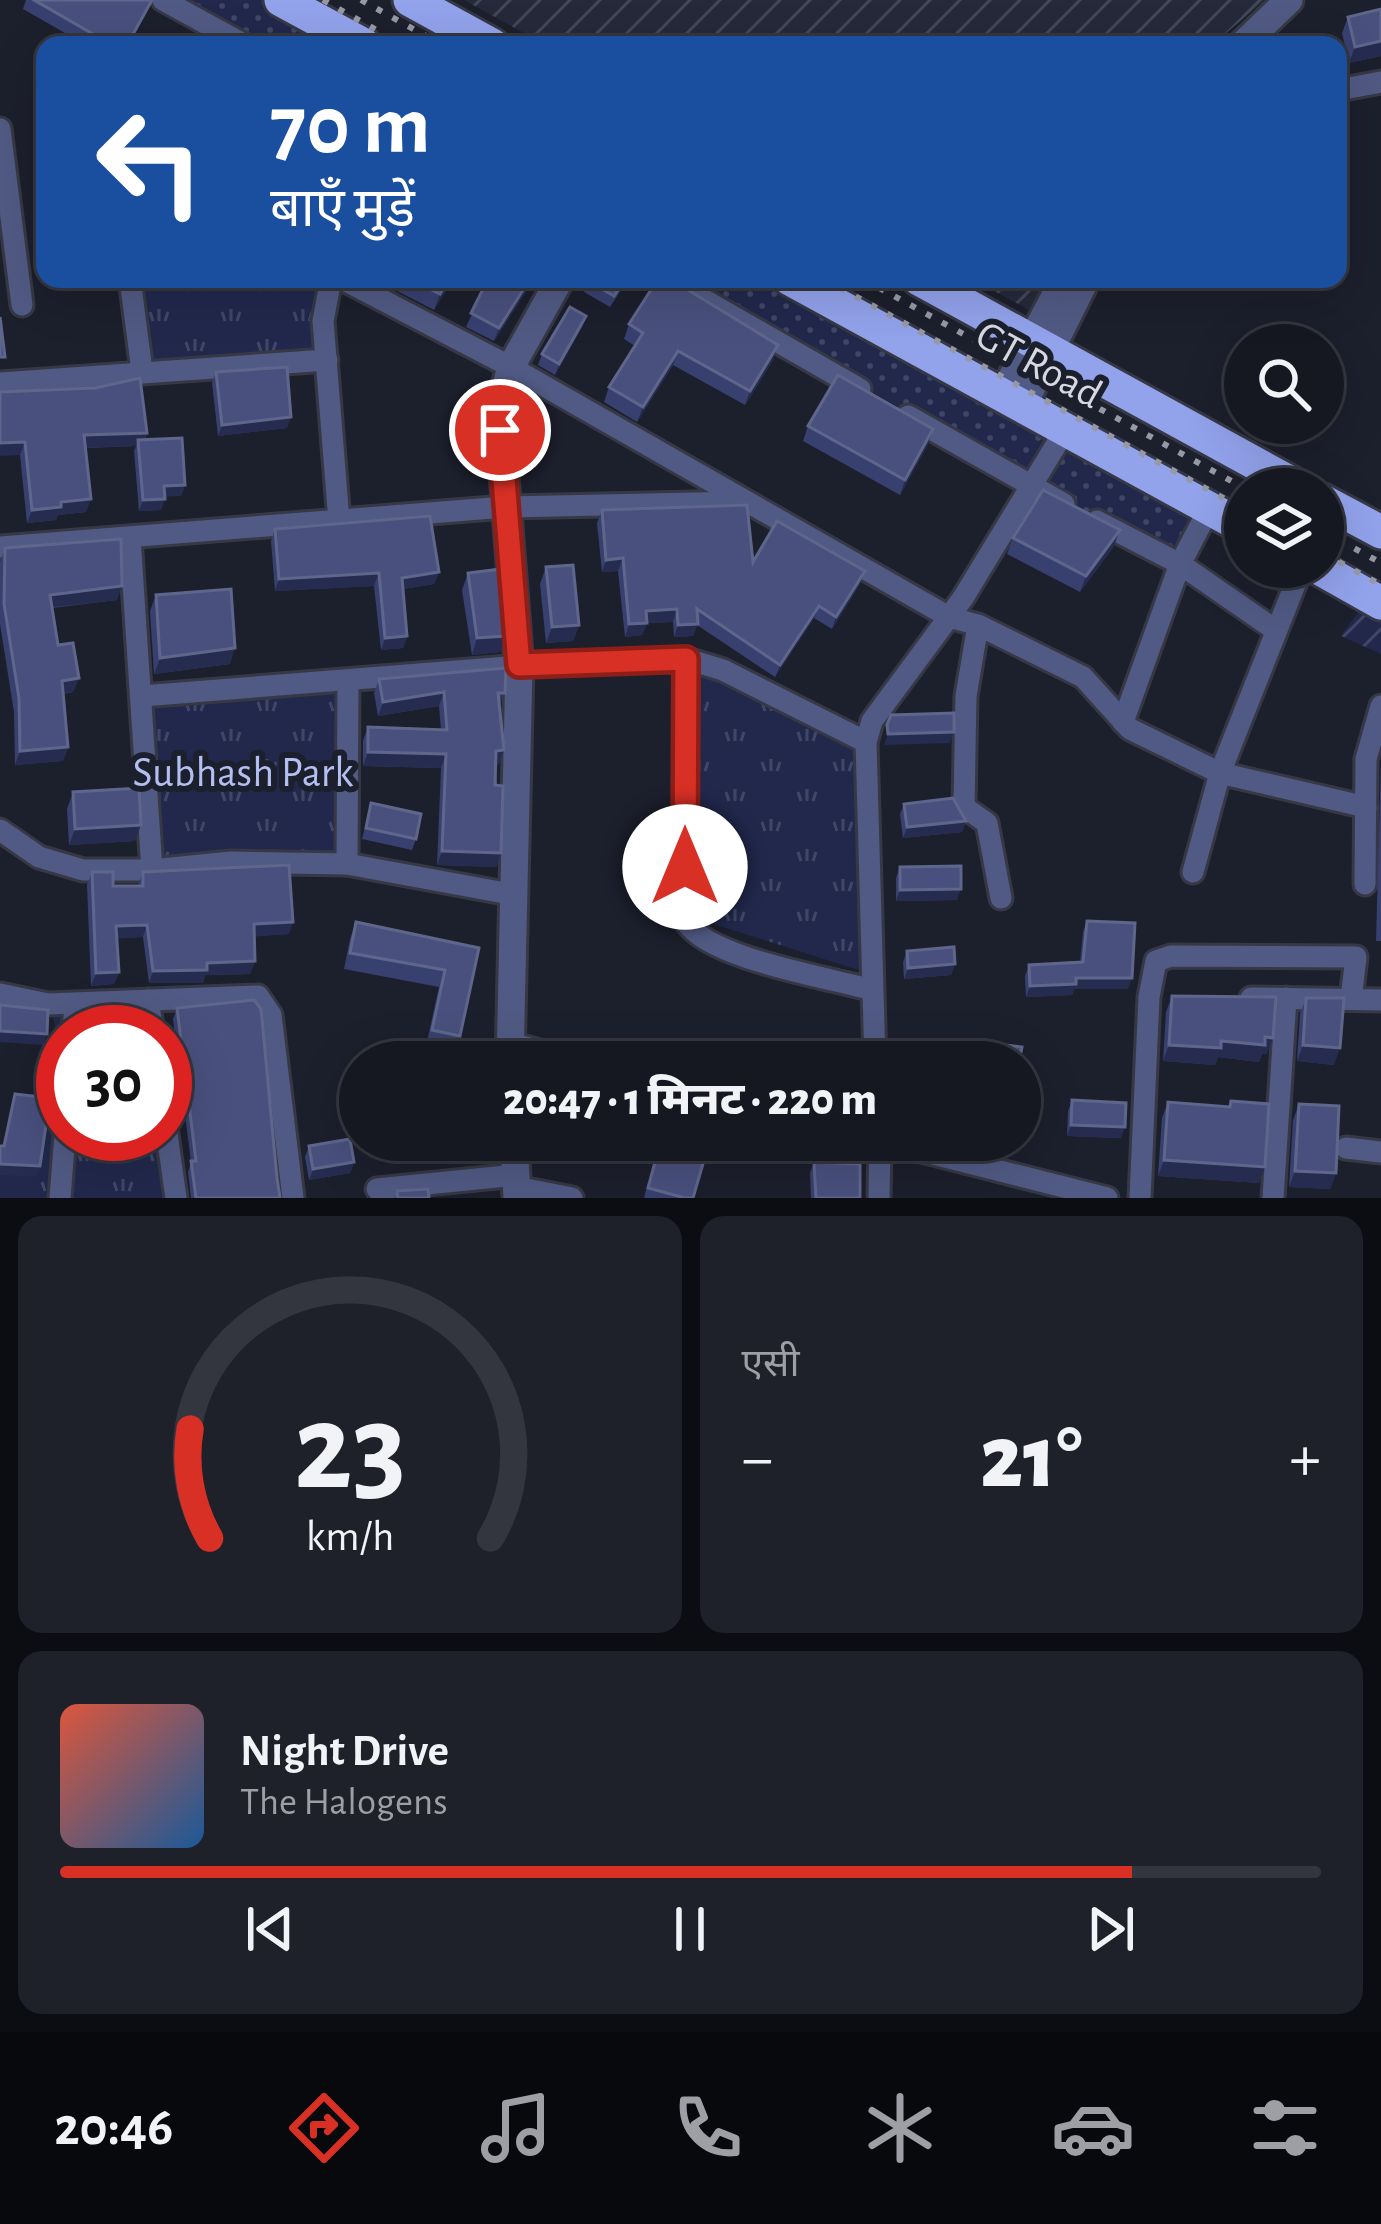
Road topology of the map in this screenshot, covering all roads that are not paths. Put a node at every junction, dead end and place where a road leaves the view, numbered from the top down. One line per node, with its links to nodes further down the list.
1 (164, 0): 5 (street)
2 (281, 0): 6 (highway)
3 (410, 0): 7 (highway)
4 (1289, 0): 8 (street)
5 (229, 36)
6 (347, 36)
7 (476, 36)
8 (1251, 36)
9 (1381, 82): 10 (street)
10 (1347, 88)
11 (0, 129): 21 (street)
12 (131, 288): 25 (street)
13 (329, 288): 23 (street)
14 (360, 288): 24 (street)
15 (555, 288): 24 (street)
16 (684, 288): 30 (street)
17 (806, 288): 27 (highway, GT Road)
18 (936, 288): 22 (highway, GT Road)
19 (1061, 288): 22 (street)
20 (1079, 288): 22 (street)
21 (22, 305)
22 (1043, 346): 27 (street); 29 (highway, GT Road)
23 (327, 360): 25 (street); 36 (street)
24 (511, 368): 31 (street); 32 (street)
25 (142, 370): 26 (street)
26 (0, 383)
27 (1012, 401): 28 (highway, GT Road)
28 (1064, 432): 30 (street); 33 (highway, GT Road)
29 (1264, 468)
30 (1033, 487): 40 (street); 44 (street)
31 (742, 502): 32 (street); 44 (street)
32 (506, 507): 36 (street); 48 (street)
33 (1209, 509): 35 (highway, GT Road); 40 (street)
34 (1344, 512): 37 (highway)
35 (1224, 517)
36 (339, 521): 38 (street)
37 (1381, 532)
38 (130, 538): 39 (street); 50 (street)
39 (0, 548)
40 (1180, 564): 46 (street); 52 (street)
41 (1344, 582): 43 (highway)
42 (1292, 588): 46 (street)
43 (1381, 603)
44 (949, 617): 45 (street); 53 (street)
45 (977, 625): 52 (street); 62 (street)
46 (1274, 628): 54 (street)
47 (686, 659): 48 (street); 53 (street); 63 (street)
48 (519, 665): 49 (street); 61 (street)
49 (348, 682): 50 (street); 57 (street)
50 (142, 696): 58 (street)
51 (1381, 706): 55 (street)
52 (1123, 722): 54 (street)
53 (866, 742): 63 (street)
54 (1220, 773): 55 (street); 59 (street)
55 (1366, 807): 60 (street)
56 (0, 830): 58 (street)
57 (346, 864): 58 (street); 61 (street)
58 (152, 871)
59 (1193, 872)
60 (1365, 884)
61 (510, 894): 72 (street)
62 (1001, 898)
63 (872, 990): 73 (street)
64 (0, 994): 70 (street)
65 (1218, 998): 66 (street)
66 (1286, 998): 68 (street); 90 (street)
67 (148, 1000): 70 (street); 71 (street); 85 (street)
68 (1351, 1000): 69 (street); 89 (street)
69 (1381, 1000)
70 (75, 1004)
71 (149, 1005)
72 (510, 1041)
73 (874, 1041)
74 (1346, 1148): 75 (street)
75 (1381, 1152)
76 (62, 1161): 83 (street)
77 (171, 1161): 84 (street)
78 (880, 1161): 87 (street)
79 (943, 1161): 81 (street)
80 (516, 1186): 82 (street); 86 (street)
81 (1017, 1186): 88 (street)
82 (377, 1190)
83 (60, 1198)
84 (176, 1198)
85 (293, 1198)
86 (572, 1198)
87 (879, 1198)
88 (1107, 1198)
89 (1140, 1198)
90 (1273, 1198)

